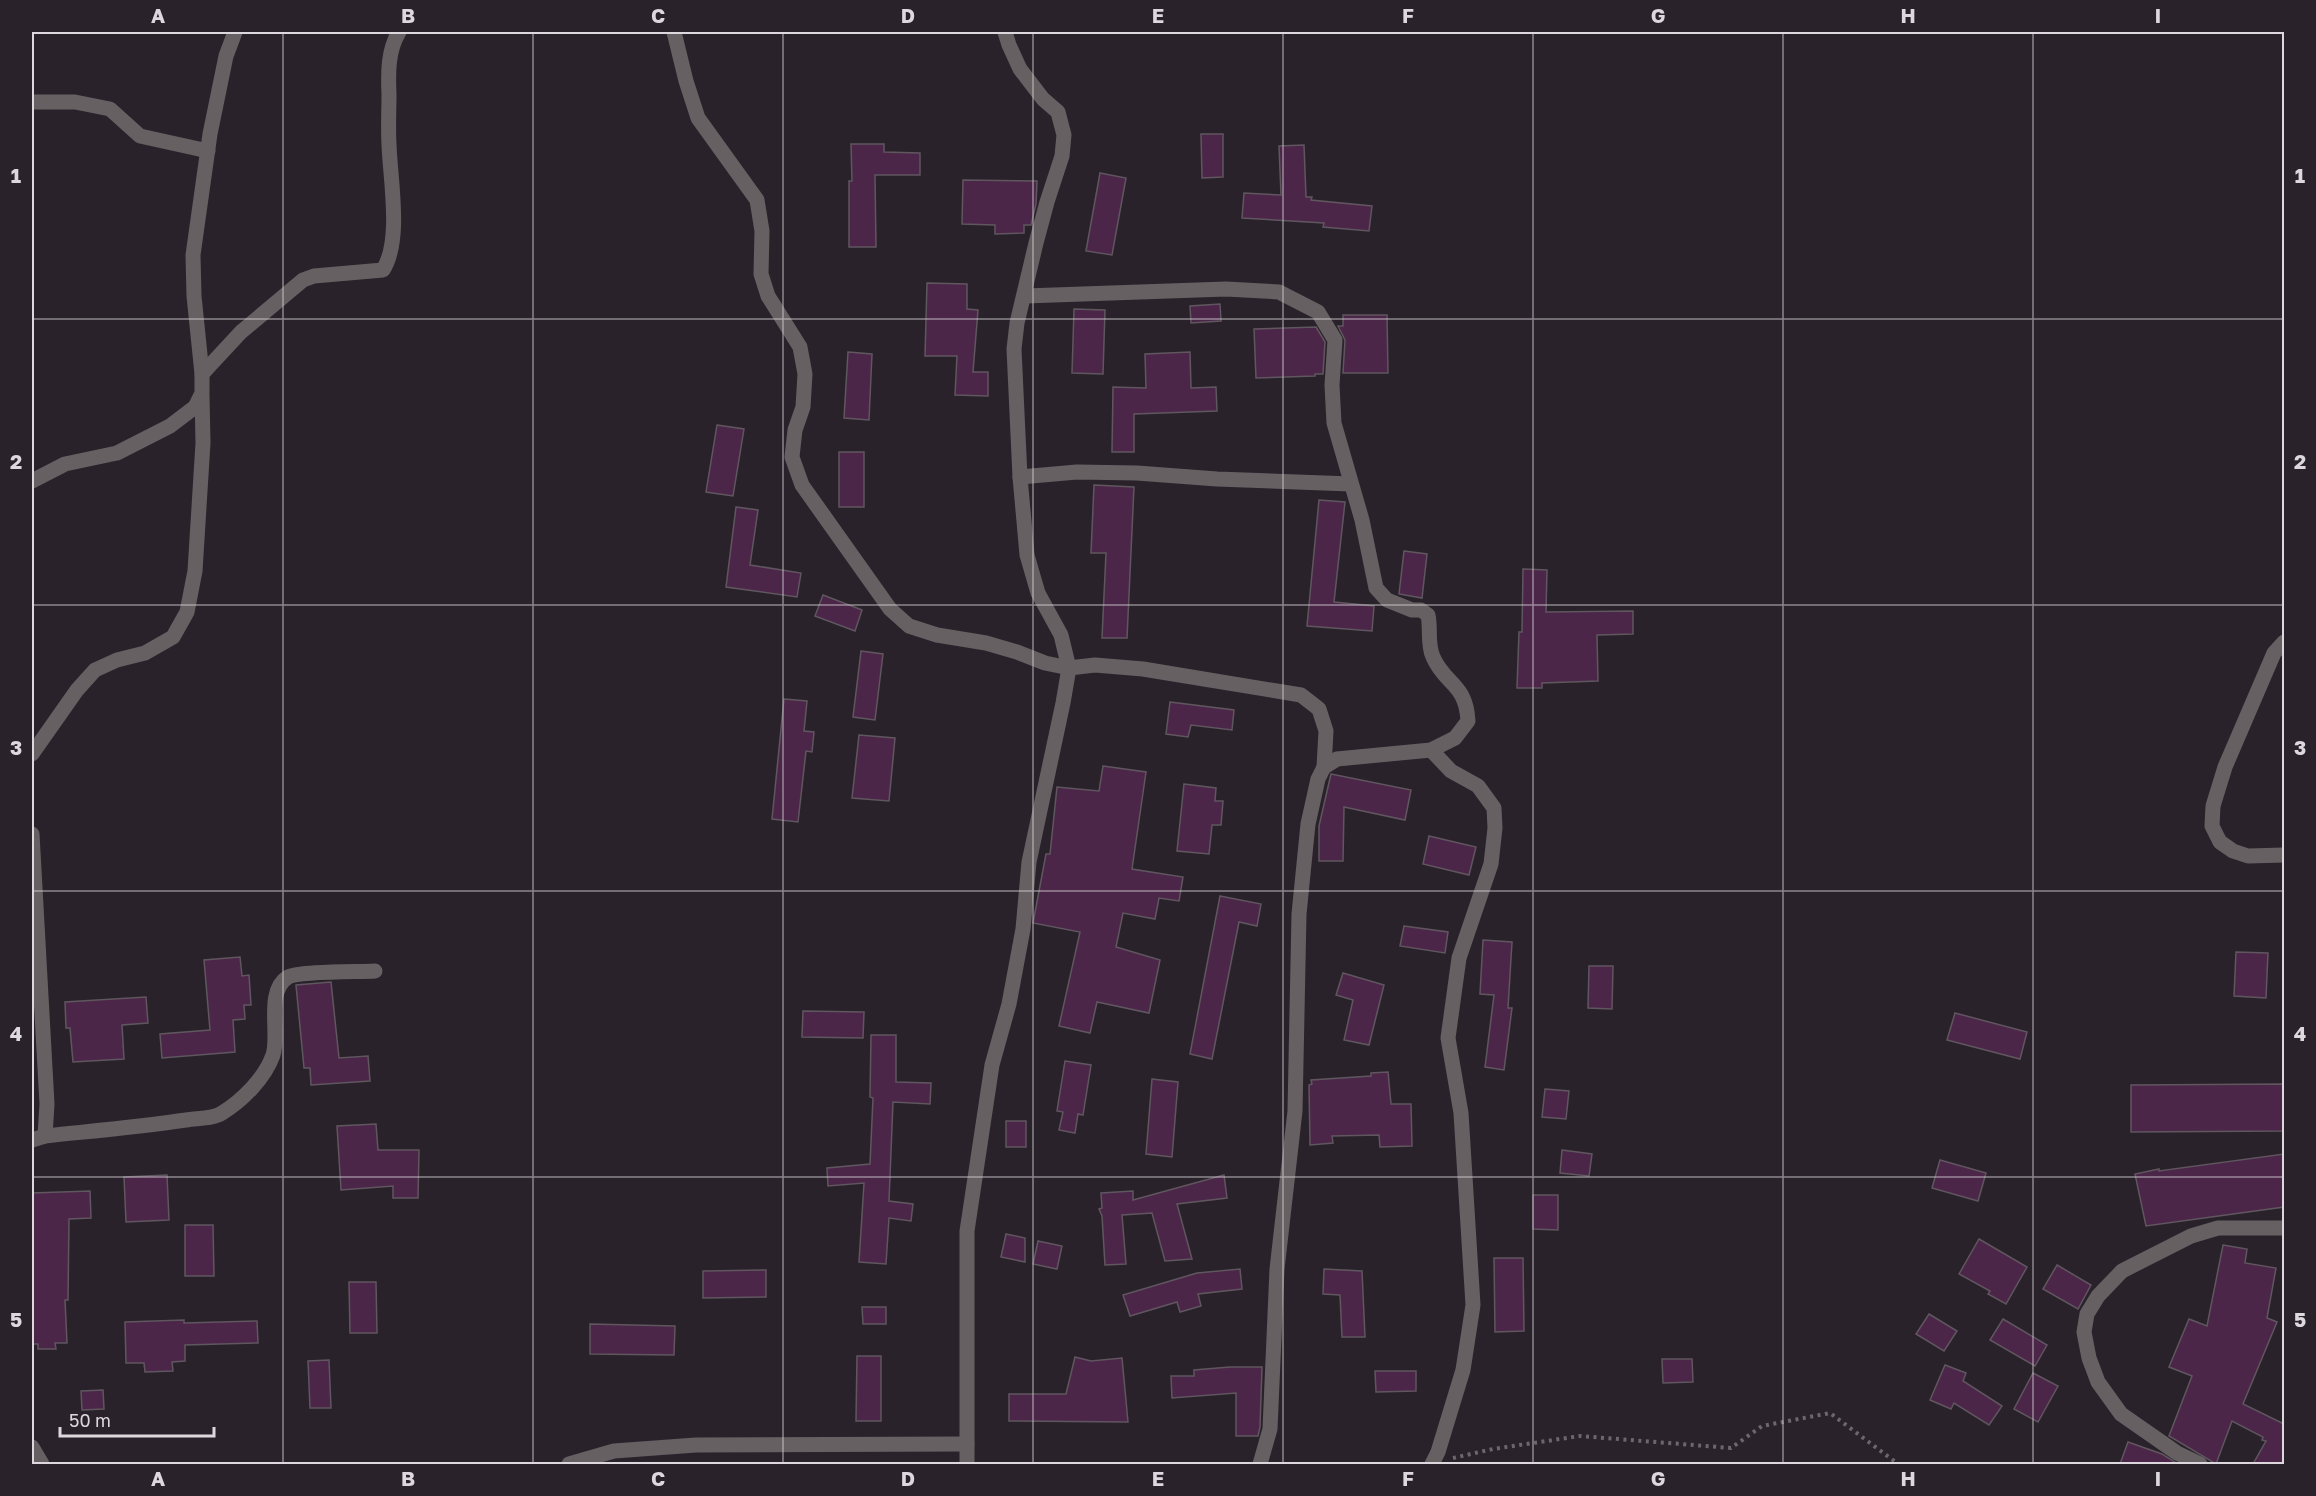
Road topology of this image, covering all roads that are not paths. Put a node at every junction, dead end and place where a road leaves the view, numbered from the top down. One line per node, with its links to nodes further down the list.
1 (235, 32): 6 (street)
2 (399, 32): 8 (street)
3 (674, 32): 14 (street)
4 (1005, 32): 7 (street)
5 (32, 102): 6 (street)
6 (208, 152): 8 (street)
7 (1025, 296): 10 (street); 12 (street)
8 (202, 374): 9 (street)
9 (201, 393): 11 (street); 16 (street)
10 (1020, 477): 12 (street); 14 (street)
11 (32, 481)
12 (1351, 484): 15 (street)
13 (2284, 642): 19 (street)
14 (1069, 668): 17 (street); 23 (street)
15 (1431, 750): 17 (street); 29 (street)
16 (32, 754)
17 (1324, 767): 28 (street)
18 (32, 834): 21 (street)
19 (2284, 855)
20 (375, 971): 21 (street)
21 (38, 1138)
22 (2284, 1228): 30 (street)
23 (967, 1444): 26 (street); 27 (street)
24 (32, 1447): 25 (street)
25 (42, 1464)
26 (569, 1464)
27 (967, 1464)
28 (1260, 1464)
29 (1432, 1464)
30 (2200, 1464)

